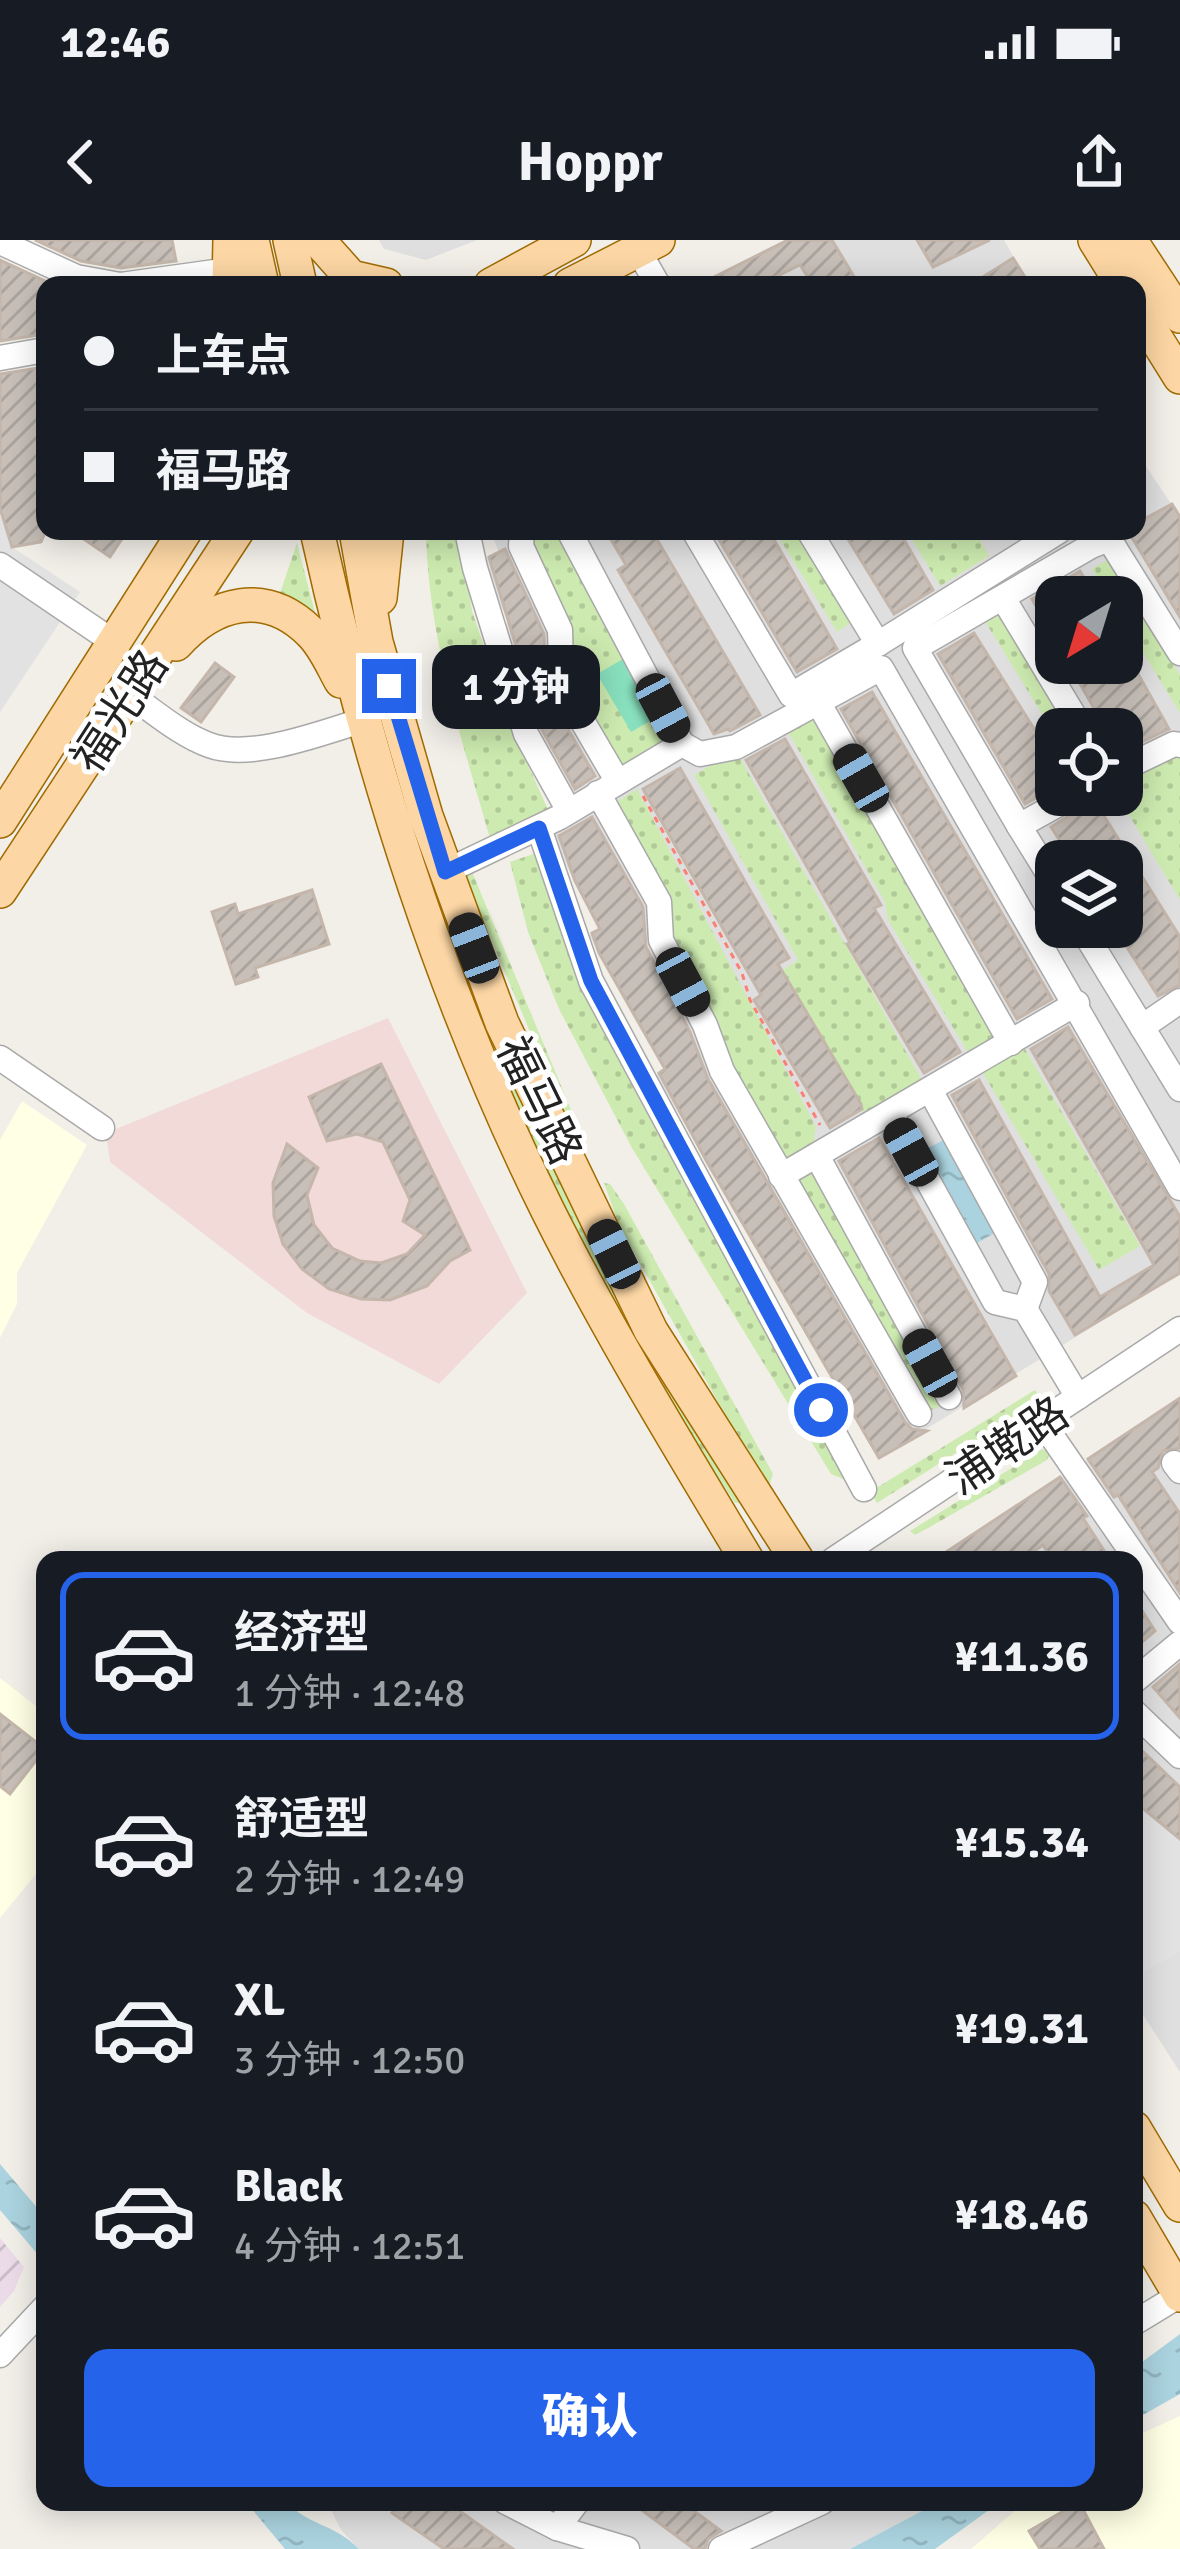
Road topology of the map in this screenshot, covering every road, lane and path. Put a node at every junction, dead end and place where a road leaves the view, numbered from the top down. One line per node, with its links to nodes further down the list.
1 (252, 240): 12 (main road)
2 (290, 240): 13 (main road)
3 (318, 240): 14 (main road)
4 (1095, 240): 18 (main road)
5 (1130, 240): 19 (main road)
6 (569, 241): 15 (main road)
7 (0, 242): 10 (street)
8 (648, 245): 16 (main road); 17 (street)
9 (229, 265): 11 (street)
10 (74, 276)
11 (169, 276)
12 (260, 276)
13 (298, 276)
14 (349, 276)
15 (505, 276)
16 (588, 276)
17 (656, 276)
18 (1117, 276)
19 (1139, 276)
20 (1151, 324): 23 (main road)
21 (36, 352): 22 (street)
22 (0, 358)
23 (1180, 377)
24 (178, 540): 39 (main road, 福光路)
25 (231, 540): 43 (main road, 福光路)
26 (319, 540): 46 (main road, 福马路)
27 (358, 540): 40 (main road, 福马路)
28 (386, 540): 40 (main road)
29 (469, 540): 51 (street)
30 (521, 540): 50 (street)
31 (574, 540): 47 (street)
32 (699, 540): 41 (street)
33 (814, 540): 41 (street)
34 (1045, 540): 41 (street)
35 (1107, 540): 38 (street)
36 (1110, 540): 42 (street)
37 (0, 565): 39 (street)
38 (1003, 598): 45 (street); 54 (street)
39 (112, 641): 53 (main road, 福光路)
40 (376, 642): 57 (main road, 福马路)
41 (878, 644)
42 (1180, 653)
43 (130, 695): 46 (street); 46 (main road); 58 (main road, 福光路)
44 (818, 702): 47 (street); 61 (street); 63 (street)
45 (1069, 708)
46 (364, 720): 79 (main road, 福马路)
47 (682, 744): 50 (street)
48 (1180, 745): 49 (street)
49 (1143, 760)
50 (616, 784): 51 (street); 69 (path); 70 (street)
51 (569, 811): 55 (street)
52 (1037, 816): 54 (street)
53 (0, 821)
54 (1019, 826): 56 (street)
55 (539, 828): 57 (street); 78 (street)
56 (1035, 852)
57 (445, 872): 80 (main road, 福马路)
58 (0, 891)
59 (1094, 948): 62 (street)
60 (1180, 1001): 62 (street)
61 (1077, 1004): 63 (street); 71 (street)
62 (1142, 1027): 65 (street)
63 (1011, 1042): 66 (street)
64 (0, 1058): 68 (street)
65 (1180, 1089)
66 (930, 1090): 67 (street); 72 (street)
67 (891, 1114): 69 (street); 72 (street)
68 (102, 1128)
69 (817, 1156): 70 (street); 74 (street)
70 (782, 1176): 76 (street)
71 (1180, 1188)
72 (1024, 1310): 75 (street)
73 (1180, 1329): 75 (street, 浦墘路)
74 (949, 1397)
75 (1078, 1397): 77 (street, 浦墘路)
76 (919, 1414)
77 (1042, 1422): 81 (street, 浦墘路); 82 (street)
78 (864, 1489)
79 (742, 1551)
80 (791, 1551)
81 (847, 1551)
82 (1131, 1551)
83 (1143, 1568): 84 (street)
84 (1180, 1622)
85 (1180, 1643): 86 (street)
86 (1143, 1674)
87 (1143, 1721): 88 (street)
88 (1180, 1756)
89 (1143, 2143): 90 (main road)
90 (1180, 2205)
91 (1143, 2232): 92 (main road)
92 (1180, 2295): 94 (street)
93 (36, 2317): 95 (street)
94 (1143, 2318)
95 (0, 2356)
96 (524, 2511): 99 (street)
97 (570, 2511): 99 (street)
98 (803, 2511): 101 (street)
99 (557, 2528): 100 (street)
100 (626, 2549)
101 (721, 2549)

